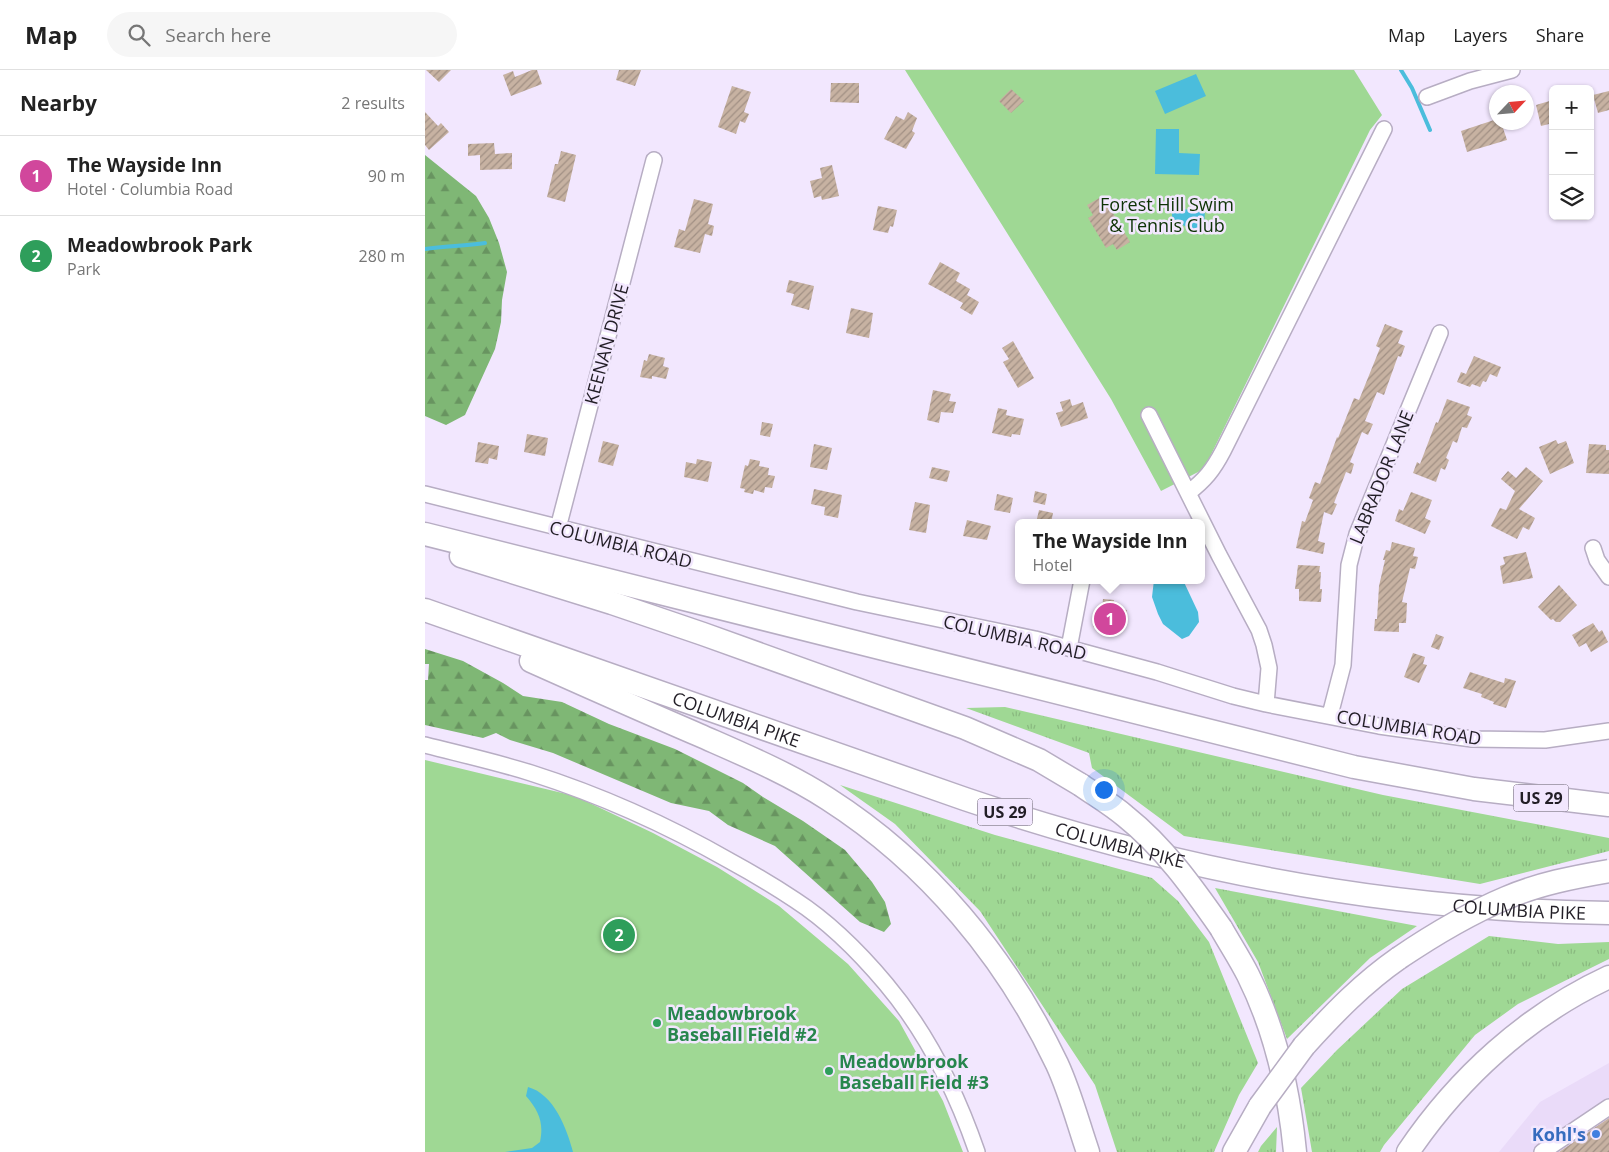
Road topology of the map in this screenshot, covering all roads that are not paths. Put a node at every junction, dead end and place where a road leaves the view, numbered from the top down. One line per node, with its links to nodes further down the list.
1 (1512, 70): 2 (street)
2 (1427, 97)
3 (1385, 129): 7 (street)
4 (653, 160): 11 (street, KEENAN DRIVE)
5 (1440, 333): 21 (street, LABRADOR LANE)
6 (1149, 415): 7 (street)
7 (1188, 492): 9 (street)
8 (425, 494): 11 (street, COLUMBIA ROAD)
9 (1202, 519)
10 (1205, 526): 20 (street)
11 (558, 528): 19 (street, COLUMBIA ROAD)
12 (425, 534): 24 (highway, US 29)
13 (425, 544): 34 (highway, bridge)
14 (1593, 548): 15 (street)
15 (1609, 577)
16 (1081, 584): 19 (street)
17 (425, 610): 28 (highway, COLUMBIA PIKE / US 29)
18 (425, 614): 32 (highway)
19 (1069, 648): 20 (street, COLUMBIA ROAD)
20 (1266, 704): 21 (street, COLUMBIA ROAD)
21 (1330, 715): 22 (street, COLUMBIA ROAD)
22 (1609, 731)
23 (425, 745): 31 (street)
24 (1474, 789): 25 (highway); 26 (highway, US 29)
25 (1609, 795)
26 (1609, 805)
27 (1609, 871): 33 (highway, bridge)
28 (1609, 913)
29 (1609, 978): 35 (highway)
30 (1609, 1107): 36 (street)
31 (977, 1152)
32 (1088, 1152)
33 (1234, 1152)
34 (1295, 1152)
35 (1407, 1152)
36 (1542, 1152)

